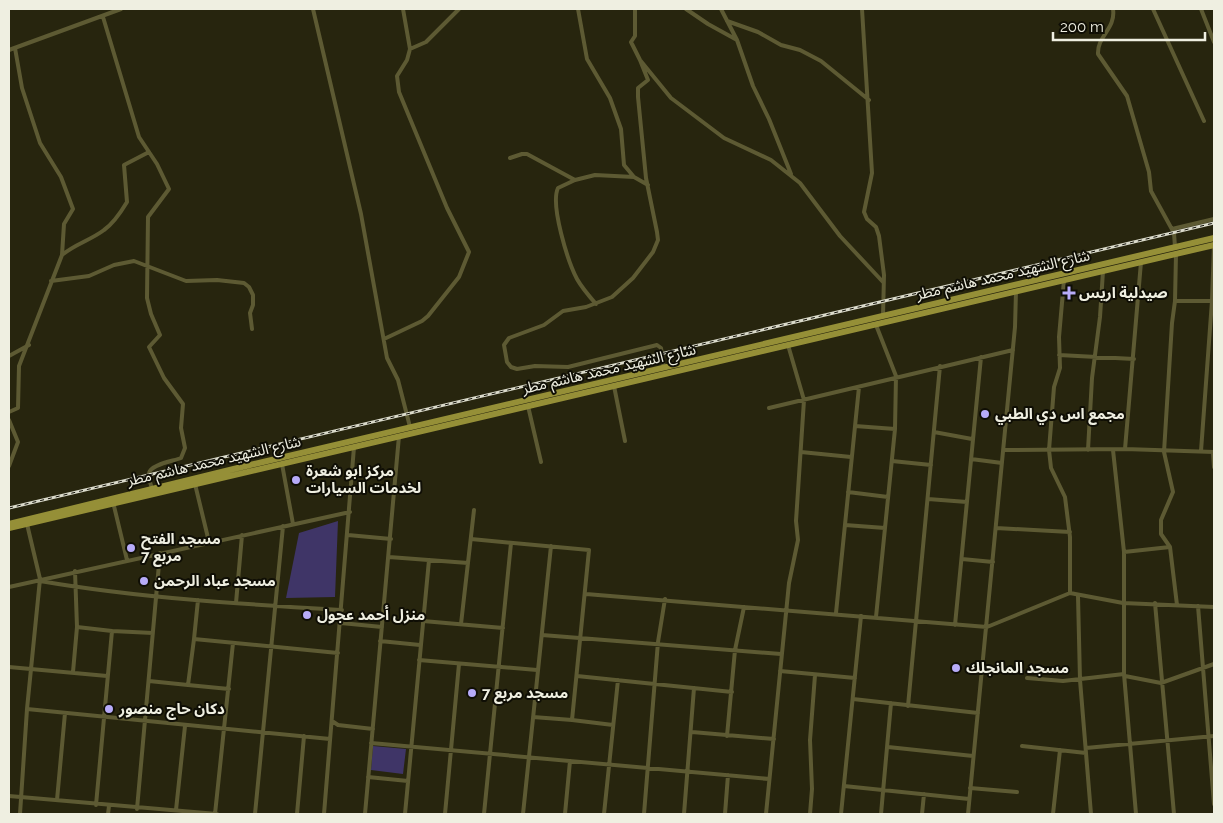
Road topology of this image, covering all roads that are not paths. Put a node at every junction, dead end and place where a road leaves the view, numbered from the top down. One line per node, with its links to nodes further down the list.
1 (121, 9): 13 (street)
2 (313, 9): 48 (street)
3 (403, 9): 18 (street)
4 (459, 9): 18 (street)
5 (578, 9): 26 (street)
6 (635, 9): 20 (street)
7 (686, 9): 15 (street)
8 (721, 9): 14 (street)
9 (862, 9): 21 (street)
10 (1113, 9): 30 (street)
11 (1153, 9): 22 (street)
12 (1201, 9): 16 (street)
13 (103, 17): 17 (street); 23 (street)
14 (728, 21): 15 (street); 21 (street)
15 (737, 40): 25 (street)
16 (1214, 42)
17 (15, 48): 19 (street); 34 (street)
18 (410, 49): 48 (street)
19 (9, 50)
20 (640, 60): 25 (street); 28 (street)
21 (869, 100): 40 (street)
22 (1204, 121)
23 (149, 152): 34 (street); 36 (street)
24 (510, 158): 27 (street)
25 (792, 176): 40 (street)
26 (634, 177): 27 (street); 28 (street)
27 (575, 180): 44 (street)
28 (648, 186): 44 (street)
29 (1214, 219): 30 (street)
30 (1172, 229): 33 (street)
31 (1214, 238): 33 (main road, شارع الشهيد محمد هاشم مطر)
32 (1214, 245): 33 (main road, شارع الشهيد محمد هاشم مطر); 43 (street)
33 (1176, 251): 35 (main road, شارع الشهيد محمد هاشم مطر); 42 (street); 45 (main road, شارع الشهيد محمد هاشم مطر)
34 (62, 255): 39 (street)
35 (1141, 262): 37 (main road, شارع الشهيد محمد هاشم مطر); 56 (street)
36 (147, 267): 39 (street); 47 (street); 94 (street)
37 (1103, 271): 38 (main road, شارع الشهيد محمد هاشم مطر); 54 (street)
38 (1064, 280): 41 (main road, شارع الشهيد محمد هاشم مطر); 52 (street)
39 (52, 281): 50 (street)
40 (883, 282): 45 (street)
41 (1016, 291): 45 (main road, شارع الشهيد محمد هاشم مطر); 51 (street)
42 (1175, 301): 43 (street); 82 (street)
43 (1212, 301): 80 (street)
44 (596, 304): 58 (street)
45 (884, 320): 46 (main road, شارع الشهيد محمد هاشم مطر); 58 (main road, شارع الشهيد محمد هاشم مطر)
46 (876, 325): 49 (main road, شارع الشهيد محمد هاشم مطر); 59 (street)
47 (252, 329)
48 (384, 339): 68 (street)
49 (788, 345): 60 (main road, شارع الشهيد محمد هاشم مطر); 62 (street)
50 (29, 346): 53 (street); 65 (street)
51 (1013, 350): 55 (street); 76 (street)
52 (1059, 355): 54 (street); 77 (street)
53 (9, 356)
54 (1094, 356): 56 (street); 78 (street)
55 (981, 357): 57 (street); 72 (street)
56 (1134, 359): 75 (street)
57 (940, 366): 59 (street); 70 (street)
58 (664, 369): 68 (main road, شارع الشهيد محمد هاشم مطر)
59 (896, 376): 61 (street); 69 (street)
60 (614, 386): 63 (main road, شارع الشهيد محمد هاشم مطر); 73 (street)
61 (860, 386): 62 (street); 67 (street)
62 (804, 400): 64 (street); 81 (street)
63 (528, 406): 71 (main road, شارع الشهيد محمد هاشم مطر); 87 (street)
64 (769, 408)
65 (9, 412)
66 (9, 420): 91 (street)
67 (855, 426): 69 (street); 84 (street)
68 (410, 427): 94 (main road, شارع الشهيد محمد هاشم مطر)
69 (895, 429): 86 (street)
70 (934, 432): 72 (street); 90 (street)
71 (399, 436): 74 (main road, شارع الشهيد محمد هاشم مطر); 113 (street)
72 (972, 439): 85 (street)
73 (625, 441)
74 (354, 448): 89 (main road, شارع الشهيد محمد هاشم مطر); 101 (street)
75 (1125, 449): 79 (street); 82 (street)
76 (1004, 450): 77 (street); 88 (street)
77 (1048, 450): 78 (street); 110 (street)
78 (1088, 450): 79 (street)
79 (1113, 450): 119 (street)
80 (1201, 451): 82 (street); 83 (street)
81 (801, 452): 84 (street); 146 (street)
82 (1164, 452): 118 (street)
83 (1214, 452): 92 (street)
84 (852, 457): 95 (street)
85 (971, 459): 88 (street); 99 (street)
86 (892, 461): 90 (street); 96 (street)
87 (542, 462)
88 (1002, 463): 109 (street)
89 (282, 464): 93 (main road, شارع الشهيد محمد هاشم مطر); 104 (street)
90 (931, 465): 97 (street)
91 (9, 466)
92 (1214, 467)
93 (195, 484): 98 (main road, شارع الشهيد محمد هاشم مطر); 115 (street)
94 (152, 489): 98 (main road, شارع الشهيد محمد هاشم مطر)
95 (848, 492): 96 (street); 105 (street)
96 (888, 497): 108 (street)
97 (928, 499): 99 (street); 151 (street)
98 (113, 501): 102 (main road, شارع الشهيد محمد هاشم مطر); 103 (main road, شارع الشهيد محمد هاشم مطر); 123 (street)
99 (967, 502): 122 (street)
100 (474, 510): 114 (street)
101 (350, 512): 104 (street); 112 (street)
102 (9, 524)
103 (27, 524): 107 (main road, شارع الشهيد محمد هاشم مطر); 128 (street)
104 (293, 524): 106 (street)
105 (845, 525): 108 (street); 147 (street)
106 (283, 526): 111 (street); 141 (street)
107 (9, 528)
108 (885, 528): 149 (street)
109 (996, 528): 110 (street); 125 (street)
110 (1070, 532): 131 (street)
111 (242, 535): 115 (street); 137 (street)
112 (348, 535): 113 (street); 145 (street)
113 (391, 539): 121 (street)
114 (471, 539): 116 (street); 126 (street)
115 (209, 542): 120 (street)
116 (511, 543): 117 (street); 158 (street)
117 (551, 546): 132 (street); 161 (street)
118 (1170, 547): 119 (street); 140 (street)
119 (1124, 552): 138 (street)
120 (160, 553): 123 (street); 133 (street)
121 (390, 557): 124 (street); 155 (street)
122 (962, 558): 125 (street); 154 (street)
123 (127, 560): 127 (street)
124 (429, 560): 126 (street); 150 (street)
125 (993, 562): 156 (street)
126 (468, 563): 153 (street)
127 (75, 571): 128 (street); 130 (street)
128 (40, 580): 129 (street); 130 (street); 178 (street)
129 (9, 587)
130 (75, 587): 133 (street); 157 (street)
131 (1070, 593): 134 (street); 156 (street)
132 (586, 594): 135 (street); 162 (street)
133 (157, 595): 136 (street); 160 (street)
134 (1078, 596): 138 (street); 189 (street)
135 (665, 599): 143 (street); 165 (street)
136 (198, 600): 137 (street); 163 (street)
137 (236, 602): 141 (street)
138 (1123, 602): 139 (street); 183 (street)
139 (1155, 603): 140 (street); 192 (street)
140 (1177, 605): 142 (street)
141 (276, 606): 145 (street); 168 (street)
142 (1198, 606): 144 (street); 176 (street)
143 (744, 607): 146 (street); 169 (street)
144 (1214, 607)
145 (342, 610): 152 (street)
146 (786, 610): 147 (street); 171 (street)
147 (836, 613): 148 (street)
148 (861, 616): 149 (street); 186 (street)
149 (876, 617): 151 (street)
150 (423, 621): 153 (street); 167 (street)
151 (916, 621): 154 (street); 199 (street)
152 (341, 622): 155 (street); 170 (street)
153 (461, 624): 158 (street)
154 (955, 625): 156 (street)
155 (382, 627): 164 (street)
156 (987, 627): 202 (street)
157 (77, 628): 159 (street); 181 (street)
158 (503, 628): 177 (street)
159 (112, 631): 160 (street); 184 (street)
160 (153, 633): 190 (street)
161 (542, 634): 162 (street); 179 (street)
162 (581, 638): 165 (street); 185 (street)
163 (194, 639): 166 (street); 193 (street)
164 (380, 642): 167 (street); 211 (street)
165 (658, 642): 169 (street); 191 (street)
166 (233, 643): 168 (street); 195 (street)
167 (420, 645): 172 (street)
168 (272, 647): 170 (street); 212 (street)
169 (734, 650): 171 (street); 196 (street)
170 (338, 653): 207 (street)
171 (781, 654): 180 (street)
172 (419, 660): 173 (street); 224 (street)
173 (459, 664): 177 (street); 228 (street)
174 (1214, 664): 176 (street)
175 (9, 667): 178 (street)
176 (1203, 667): 192 (street); 216 (street)
177 (498, 668): 179 (street); 229 (street)
178 (30, 669): 181 (street); 200 (street)
179 (537, 670): 204 (street)
180 (780, 670): 182 (street); 219 (street)
181 (73, 672): 184 (street)
182 (815, 675): 186 (street); 273 (street)
183 (1125, 675): 189 (street); 192 (street); 222 (street)
184 (107, 676): 203 (street)
185 (577, 676): 188 (street); 206 (street)
186 (855, 678): 197 (street)
187 (1027, 678): 189 (street)
188 (618, 680): 191 (street); 208 (street)
189 (1080, 680): 227 (street)
190 (150, 681): 193 (street); 205 (street)
191 (655, 683): 194 (street); 234 (street)
192 (1162, 683): 220 (street)
193 (188, 685): 195 (street)
194 (694, 688): 196 (street); 213 (street)
195 (229, 689): 210 (street)
196 (732, 692): 215 (street)
197 (853, 699): 198 (street); 240 (street)
198 (891, 704): 199 (street); 225 (street)
199 (908, 706): 202 (street)
200 (27, 709): 201 (street); 247 (street)
201 (65, 713): 203 (street); 249 (street)
202 (978, 713): 231 (street)
203 (104, 716): 205 (street); 250 (street)
204 (533, 716): 206 (street); 230 (street)
205 (145, 720): 209 (street); 253 (street)
206 (572, 720): 208 (street)
207 (332, 721): 211 (street); 218 (street)
208 (613, 725): 233 (street)
209 (185, 726): 210 (street); 254 (street)
210 (224, 728): 212 (street); 258 (street)
211 (373, 728): 221 (street)
212 (263, 732): 214 (street); 259 (street)
213 (692, 732): 215 (street); 235 (street)
214 (304, 736): 218 (street); 260 (street)
215 (727, 736): 219 (street)
216 (1209, 736): 217 (street); 220 (street); 241 (street)
217 (1214, 736)
218 (330, 739): 261 (street)
219 (774, 740): 238 (street)
220 (1166, 740): 222 (street); 281 (street)
221 (371, 743): 224 (street); 237 (street)
222 (1131, 744): 227 (street); 280 (street)
223 (1022, 746): 226 (street)
224 (411, 747): 228 (street); 239 (street)
225 (888, 747): 231 (street); 243 (street)
226 (1060, 750): 227 (street); 278 (street)
227 (1086, 750): 279 (street)
228 (451, 751): 229 (street); 264 (street)
229 (490, 753): 230 (street); 265 (street)
230 (529, 756): 232 (street); 266 (street)
231 (973, 756): 242 (street)
232 (570, 761): 233 (street); 267 (street)
233 (609, 764): 234 (street); 268 (street)
234 (648, 768): 235 (street); 269 (street)
235 (688, 772): 236 (street); 270 (street)
236 (728, 775): 238 (street); 271 (street)
237 (368, 777): 239 (street); 262 (street)
238 (769, 779): 272 (street)
239 (408, 781): 263 (street)
240 (844, 786): 243 (street); 274 (street)
241 (1214, 786): 251 (street)
242 (970, 788): 244 (street); 248 (street)
243 (884, 790): 245 (street); 275 (street)
244 (1017, 792)
245 (924, 794): 248 (street); 276 (street)
246 (9, 796): 247 (street)
247 (21, 798): 249 (street); 255 (street)
248 (969, 799): 277 (street)
249 (57, 800): 250 (street)
250 (96, 804): 252 (street)
251 (1214, 804)
252 (109, 806): 253 (street); 256 (street)
253 (137, 808): 254 (street)
254 (176, 810): 257 (street)
255 (20, 814)
256 (108, 814)
257 (195, 814): 258 (street)
258 (216, 814)
259 (256, 814)
260 (297, 814)
261 (324, 814)
262 (365, 814)
263 (405, 814)
264 (445, 814)
265 (484, 814)
266 (523, 814)
267 (565, 814)
268 (604, 814)
269 (644, 814)
270 (684, 814)
271 (724, 814)
272 (766, 814)
273 (810, 814)
274 (841, 814)
275 (881, 814)
276 (922, 814)
277 (968, 814)
278 (1053, 814)
279 (1091, 814)
280 (1136, 814)
281 (1174, 814)

